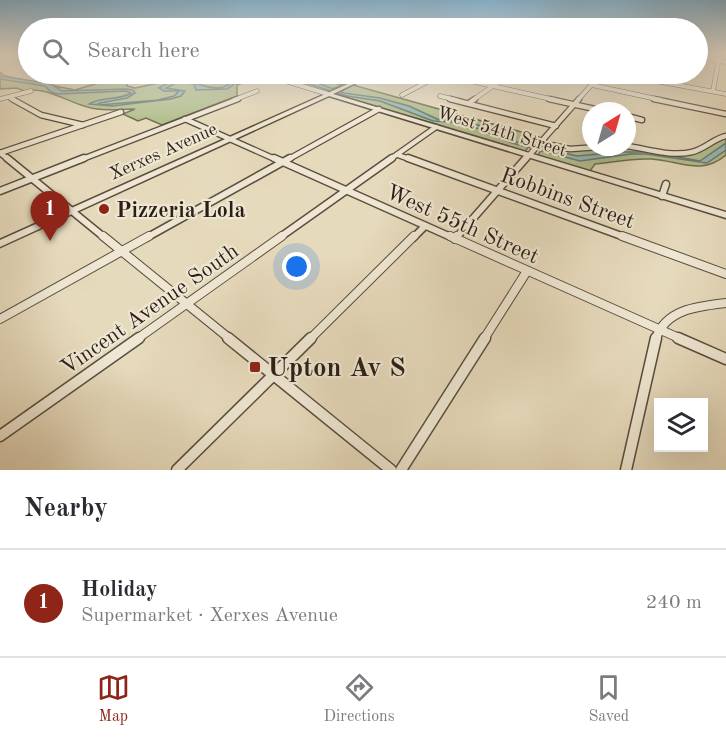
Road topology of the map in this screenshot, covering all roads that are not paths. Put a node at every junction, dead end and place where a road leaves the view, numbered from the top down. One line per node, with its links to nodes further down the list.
1 (716, 75): 12 (street)
2 (298, 84): 13 (street, West 54th Street)
3 (350, 84): 13 (street, Xerxes Avenue)
4 (422, 84): 15 (street)
5 (484, 84): 9 (street)
6 (496, 84): 9 (street)
7 (673, 84): 12 (street)
8 (592, 85): 20 (street); 24 (street)
9 (493, 86): 19 (street); 20 (street)
10 (32, 91): 17 (street)
11 (257, 91): 26 (street)
12 (713, 91): 14 (street)
13 (330, 93): 22 (street, West 54th Street); 32 (street, Xerxes Avenue)
14 (726, 94)
15 (402, 95)
16 (440, 96): 19 (street)
17 (9, 97): 18 (street); 28 (street)
18 (0, 99)
19 (469, 103): 29 (street)
20 (574, 104): 21 (street); 29 (street)
21 (582, 106)
22 (379, 109): 30 (street, West 54th Street); 39 (street)
23 (121, 112): 28 (street)
24 (726, 114)
25 (636, 118): 27 (street)
26 (185, 119): 32 (street, West 55th Street); 40 (street)
27 (642, 120)
28 (83, 125): 36 (street)
29 (556, 126): 33 (street)
30 (436, 127): 37 (street, West 54th Street); 38 (street, Vincent Avenue South)
31 (726, 136): 34 (street)
32 (230, 139): 39 (street, West 55th Street); 46 (street, Xerxes Avenue)
33 (540, 144): 35 (street); 37 (street)
34 (636, 147)
35 (582, 148)
36 (0, 153): 40 (street)
37 (532, 153): 44 (street); 45 (street, West 54th Street)
38 (398, 154): 42 (street, Vincent Avenue South); 44 (street, Robbins Street)
39 (283, 162): 42 (street, West 55th Street); 51 (street)
40 (32, 179): 43 (street); 46 (street)
41 (666, 184): 45 (street)
42 (346, 190): 48 (street, West 55th Street); 55 (street, Vincent Avenue South)
43 (0, 191)
44 (498, 191): 49 (street); 53 (street, Robbins Street)
45 (662, 196): 47 (street, West 54th Street)
46 (71, 211): 50 (street, Xerxes Avenue); 51 (street)
47 (726, 215)
48 (425, 226): 49 (street, West 55th Street); 59 (street)
49 (455, 238): 52 (street, West 55th Street)
50 (0, 243)
51 (122, 251): 55 (street); 56 (street)
52 (527, 270): 57 (street, West 55th Street); 63 (street)
53 (726, 274)
54 (726, 303): 57 (street)
55 (187, 304): 59 (street); 60 (street, Vincent Avenue South)
56 (0, 319)
57 (661, 330): 58 (street, West 55th Street); 64 (street)
58 (726, 359)
59 (274, 376): 61 (street); 62 (street)
60 (0, 436)
61 (177, 470)
62 (391, 470)
63 (401, 470)
64 (626, 470)

